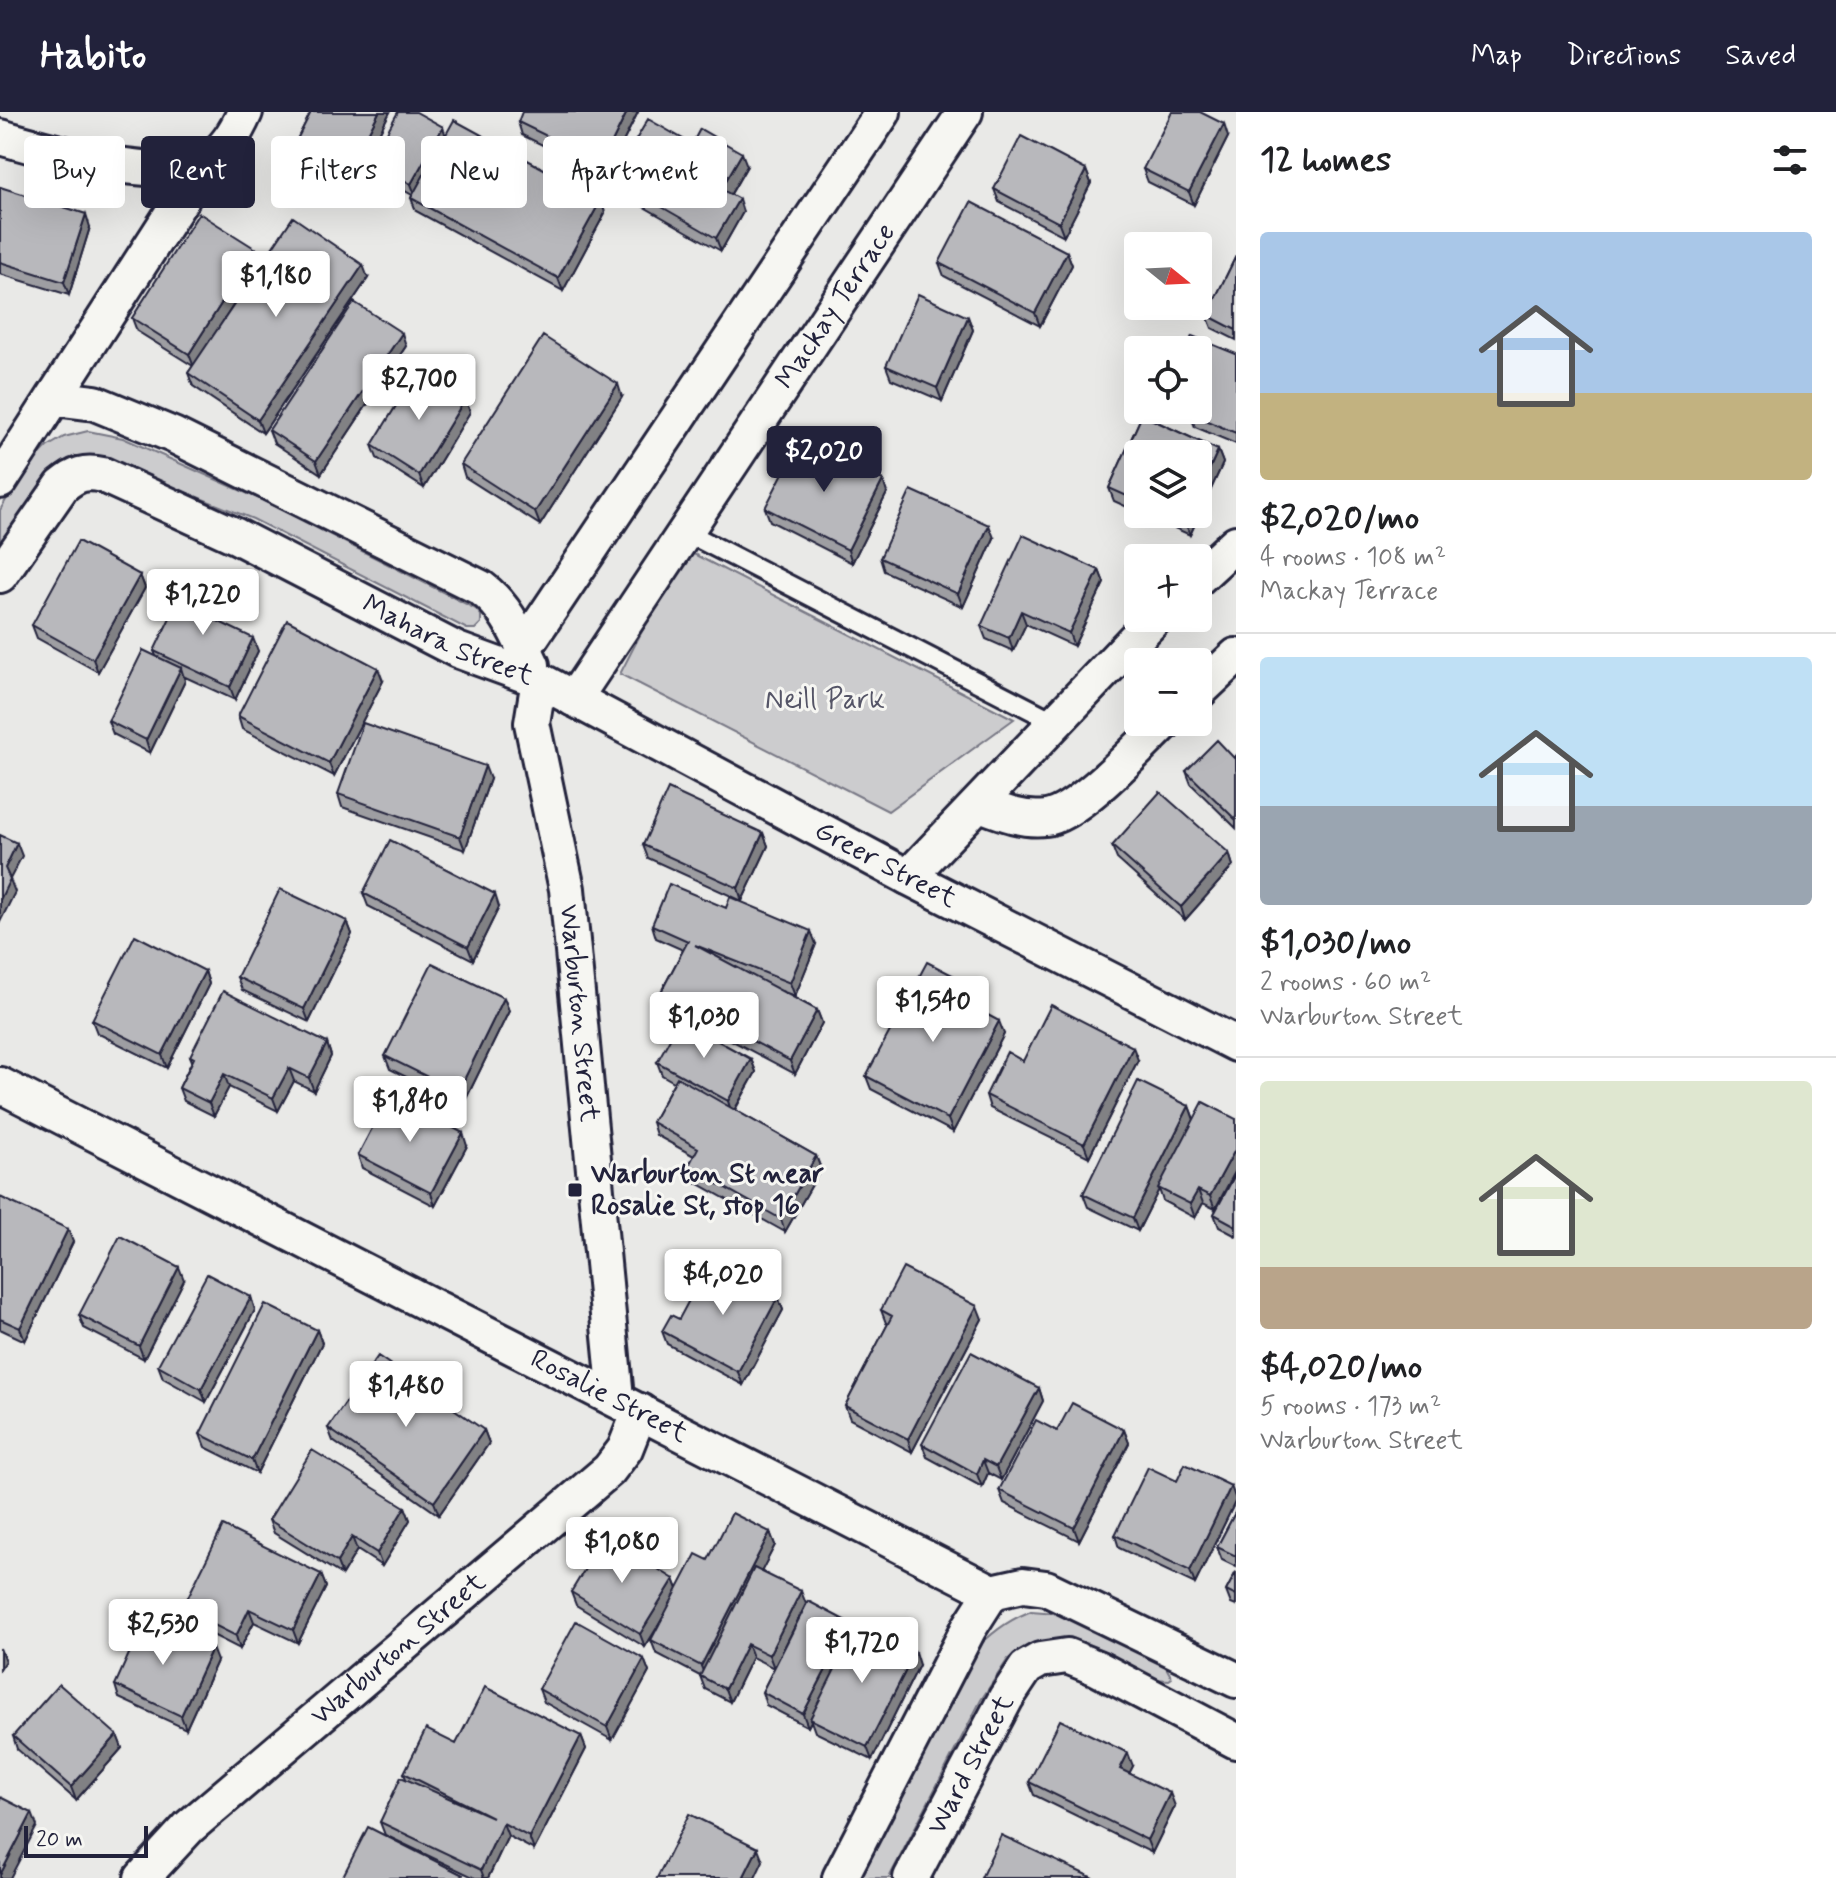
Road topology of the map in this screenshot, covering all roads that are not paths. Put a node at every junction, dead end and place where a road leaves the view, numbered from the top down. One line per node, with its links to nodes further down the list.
1 (245, 112): 4 (street)
2 (883, 112): 15 (street)
3 (965, 112): 10 (street, Mackay Terrace)
4 (230, 136)
5 (0, 137): 6 (street)
6 (141, 167)
7 (176, 208): 8 (street)
8 (54, 398): 9 (street); 15 (street, Mahara Street)
9 (0, 481)
10 (686, 532): 19 (street, Mackay Terrace); 20 (lane)
11 (1236, 543): 12 (street)
12 (1212, 565)
13 (0, 575): 18 (street, Mahara Street)
14 (1142, 632): 20 (street)
15 (524, 648): 18 (street, Mahara Street)
16 (1236, 656): 17 (street)
17 (1212, 679)
18 (539, 680): 19 (street, Greer Street); 26 (street, Warburton Street)
19 (574, 699): 23 (street, Greer Street)
20 (1057, 723): 22 (street)
21 (1150, 736): 22 (street)
22 (980, 804): 23 (street)
23 (908, 877): 24 (street, Greer Street)
24 (1236, 1044)
25 (0, 1085): 26 (street, Rosalie Street)
26 (628, 1405): 27 (street, Rosalie Street); 31 (street, Warburton Street)
27 (992, 1592): 28 (street); 32 (street)
28 (1230, 1677): 29 (street)
29 (1199, 1723): 30 (street); 33 (street, Ward Street)
30 (1236, 1741)
31 (142, 1878)
32 (840, 1878)
33 (911, 1878)

